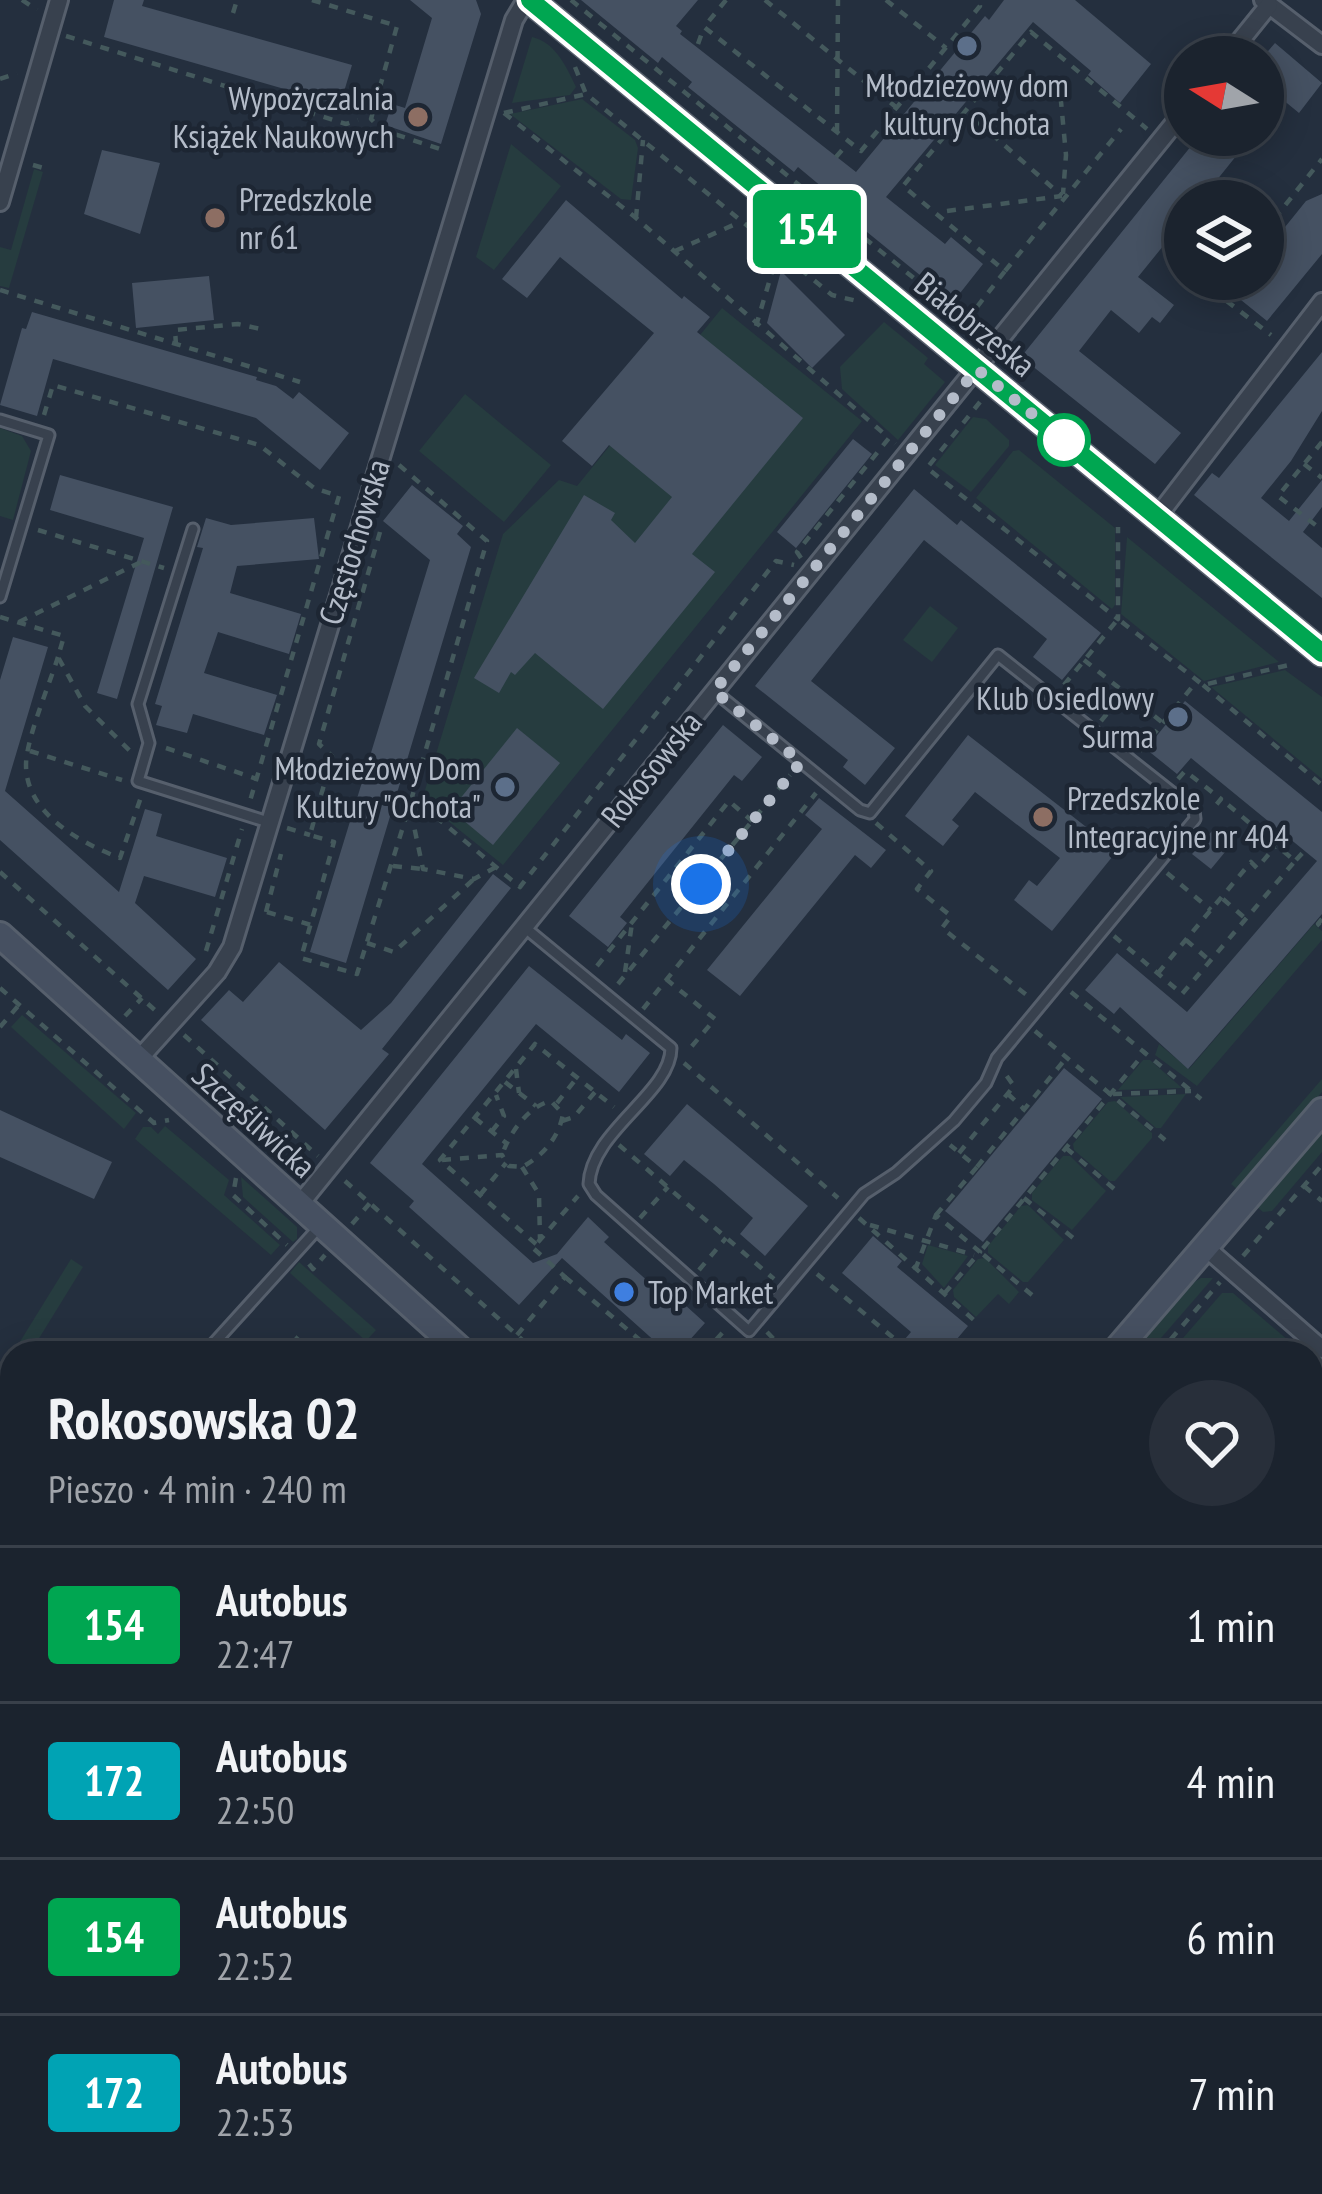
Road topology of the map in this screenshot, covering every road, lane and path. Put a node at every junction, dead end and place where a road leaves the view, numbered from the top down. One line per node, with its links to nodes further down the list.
1 (22, 0): 15 (path)
2 (58, 0): 49 (street)
3 (237, 0): 14 (path)
4 (312, 0): 41 (path)
5 (528, 0): 67 (street, Białobrzeska); 114 (street, Częstochowska)
6 (571, 0): 27 (path)
7 (740, 0): 12 (path)
8 (765, 0): 22 (path)
9 (838, 0): 22 (path)
10 (886, 0): 21 (path)
11 (979, 0): 21 (path)
12 (725, 1): 16 (path)
13 (1266, 2): 18 (street); 20 (street)
14 (233, 13)
15 (46, 16)
16 (704, 27): 19 (path); 36 (path)
17 (58, 34): 33 (path)
18 (1242, 36)
19 (698, 44)
20 (1322, 45)
21 (946, 48): 31 (path)
22 (838, 60): 31 (path); 36 (path)
23 (573, 61): 30 (path)
24 (30, 68): 26 (path)
25 (676, 73): 27 (path)
26 (0, 79)
27 (669, 80): 47 (path)
28 (1059, 80): 48 (path)
29 (509, 93): 32 (path)
30 (586, 94): 32 (path); 38 (path)
31 (897, 108): 39 (path)
32 (504, 113): 52 (path)
33 (358, 120)
34 (978, 122): 48 (path)
35 (1121, 128): 48 (path)
36 (837, 132): 39 (path)
37 (1164, 136): 40 (street, Rokosowska)
38 (643, 140): 52 (path); 53 (path)
39 (849, 141): 42 (path)
40 (1160, 141): 56 (path); 67 (street, Rokosowska)
41 (446, 151)
42 (836, 157)
43 (1322, 159): 50 (path)
44 (21, 162): 45 (path)
45 (47, 169)
46 (813, 185): 47 (path)
47 (806, 194): 61 (path)
48 (1062, 196): 51 (path); 56 (path)
49 (0, 202)
50 (1284, 207)
51 (946, 211)
52 (636, 218): 54 (path)
53 (740, 222): 54 (path); 55 (path)
54 (675, 251): 62 (path)
55 (778, 252): 60 (path); 62 (path)
56 (1005, 271): 61 (path)
57 (0, 290): 66 (path)
58 (1227, 300): 65 (path)
59 (1322, 302): 78 (street)
60 (869, 307)
61 (966, 321): 64 (path)
62 (756, 326): 72 (path)
63 (266, 330): 66 (path)
64 (979, 331)
65 (1278, 335)
66 (176, 345): 68 (path)
67 (977, 369): 78 (street, Białobrzeska); 95 (street, Rokosowska)
68 (299, 382)
69 (980, 402): 88 (path)
70 (0, 420): 86 (lane)
71 (42, 421): 104 (path)
72 (889, 438): 74 (path); 119 (path)
73 (1322, 442): 75 (path)
74 (899, 447)
75 (1304, 464): 77 (path); 83 (path)
76 (399, 465): 108 (path)
77 (1322, 478)
78 (1157, 517): 90 (street, Białobrzeska)
79 (30, 527): 84 (path)
80 (1118, 527): 88 (path)
81 (377, 528): 129 (path)
82 (193, 529): 85 (lane)
83 (1322, 530)
84 (143, 561): 85 (path); 89 (path)
85 (180, 573): 100 (lane)
86 (0, 597)
87 (0, 617): 89 (path)
88 (1118, 619): 92 (path); 94 (path)
89 (18, 623): 91 (path)
90 (1322, 652)
91 (58, 657): 103 (path); 107 (path)
92 (1084, 660): 96 (path); 97 (path)
93 (1289, 665): 94 (path)
94 (1201, 683): 98 (path); 106 (path)
95 (714, 691): 102 (lane); 130 (street, Rokosowska)
96 (1125, 692): 98 (path); 99 (path)
97 (1053, 699): 99 (lane); 111 (lane)
98 (1163, 723): 101 (path)
99 (1094, 730): 101 (lane)
100 (149, 743): 103 (lane); 104 (path)
101 (1132, 760): 146 (lane)
102 (801, 762): 105 (lane); 113 (path)
103 (143, 764): 112 (lane)
104 (256, 779): 112 (path)
105 (825, 781): 111 (lane); 140 (path)
106 (1322, 785)
107 (142, 792)
108 (412, 797): 110 (path); 119 (path)
109 (1221, 799): 115 (path)
110 (409, 806): 118 (path); 120 (path)
111 (870, 813): 146 (path)
112 (246, 815): 114 (lane); 135 (path)
113 (752, 821): 128 (path); 138 (path)
114 (268, 822): 125 (street, Częstochowska)
115 (1276, 846): 117 (path); 124 (path)
116 (1308, 847): 117 (path)
117 (1295, 861): 127 (path)
118 (391, 866): 120 (path); 134 (path)
119 (496, 867): 123 (path)
120 (423, 869): 123 (path)
121 (1162, 869): 126 (path)
122 (0, 872): 143 (path)
123 (474, 879): 134 (path)
124 (1222, 898): 126 (path); 127 (path)
125 (244, 906): 129 (path); 150 (street, Częstochowska)
126 (1211, 910): 133 (path)
127 (1246, 919): 136 (path)
128 (632, 922): 138 (path); 139 (path)
129 (310, 925): 134 (path)
130 (523, 926): 139 (lane); 195 (street, Rokosowska)
131 (1110, 932): 137 (path)
132 (0, 935): 154 (street, Szczęśliwicka)
133 (1186, 940): 136 (path); 137 (path)
134 (367, 943)
135 (203, 961)
136 (1210, 961): 137 (path)
137 (1158, 973)
138 (624, 977): 144 (path)
139 (586, 980): 144 (lane)
140 (666, 980): 148 (path); 196 (path)
141 (1065, 987): 152 (path)
142 (0, 988): 145 (path)
143 (142, 998): 147 (path); 150 (path)
144 (607, 998): 148 (lane)
145 (19, 1005): 151 (path); 171 (path)
146 (1040, 1006): 149 (lane)
147 (122, 1019)
148 (635, 1019): 175 (lane)
149 (1027, 1022): 153 (path); 174 (lane)
150 (171, 1023): 154 (street, Częstochowska); 181 (path)
151 (0, 1027)
152 (1146, 1051): 158 (path); 163 (path)
153 (1067, 1057): 163 (path); 167 (path)
154 (139, 1060): 195 (street, Szczęśliwicka)
155 (516, 1067): 156 (path); 157 (path); 161 (path)
156 (577, 1077): 159 (path); 165 (path)
157 (505, 1082): 160 (path); 161 (path)
158 (1192, 1091): 163 (path); 164 (path)
159 (596, 1092): 169 (path); 172 (path)
160 (495, 1093): 170 (path); 173 (path)
161 (519, 1093): 166 (path)
162 (1008, 1094): 167 (path)
163 (1110, 1094): 176 (path); 178 (path)
164 (1201, 1099)
165 (557, 1103): 166 (path); 172 (path)
166 (536, 1106): 177 (path)
167 (1024, 1109): 184 (path)
168 (1322, 1111): 205 (street)
169 (620, 1112)
170 (476, 1118): 173 (path); 180 (path)
171 (173, 1121)
172 (562, 1121): 183 (path)
173 (492, 1131): 177 (path)
174 (936, 1134): 184 (path); 196 (lane)
175 (610, 1138): 187 (lane); 189 (path)
176 (1165, 1141)
177 (506, 1143): 179 (path)
178 (1066, 1148): 190 (path); 192 (path)
179 (502, 1155): 180 (path); 182 (path)
180 (440, 1160): 191 (path)
181 (323, 1161)
182 (506, 1163): 183 (path); 191 (path)
183 (522, 1167): 203 (path)
184 (976, 1167): 197 (path)
185 (339, 1175): 194 (path)
186 (236, 1177): 206 (path)
187 (589, 1184): 199 (lane); 203 (path)
188 (1304, 1186): 193 (path)
189 (668, 1187): 199 (path); 201 (path)
190 (1119, 1193)
191 (480, 1195): 203 (path)
192 (1024, 1198): 204 (path); 207 (path)
193 (1322, 1202)
194 (370, 1203): 200 (path); 217 (path)
195 (299, 1205): 200 (street, Szczęśliwicka)
196 (850, 1209): 198 (path); 208 (lane)
197 (936, 1215): 202 (path); 207 (path)
198 (864, 1223): 202 (path); 209 (path)
199 (632, 1226): 211 (lane)
200 (329, 1232): 206 (lane); 206 (path); 221 (street, Szczęśliwicka)
201 (727, 1238): 211 (path); 212 (path)
202 (927, 1241): 207 (path); 209 (path)
203 (538, 1242): 210 (path)
204 (1078, 1243)
205 (1205, 1247): 226 (street); 227 (street)
206 (296, 1252): 219 (lane)
207 (978, 1254): 213 (path); 214 (path)
208 (805, 1263): 212 (lane); 225 (path)
209 (915, 1270): 214 (path)
210 (565, 1276): 217 (path); 223 (path)
211 (692, 1279): 215 (lane)
212 (784, 1288): 215 (lane)
213 (1033, 1294)
214 (944, 1295): 216 (path)
215 (735, 1317): 224 (path)
216 (976, 1322)
217 (517, 1335): 222 (path)
218 (295, 1337): 220 (path)
219 (216, 1341)
220 (300, 1341)
221 (451, 1341)
222 (524, 1341)
223 (640, 1341)
224 (715, 1341)
225 (895, 1341)
226 (1124, 1341)
227 (1314, 1341)

